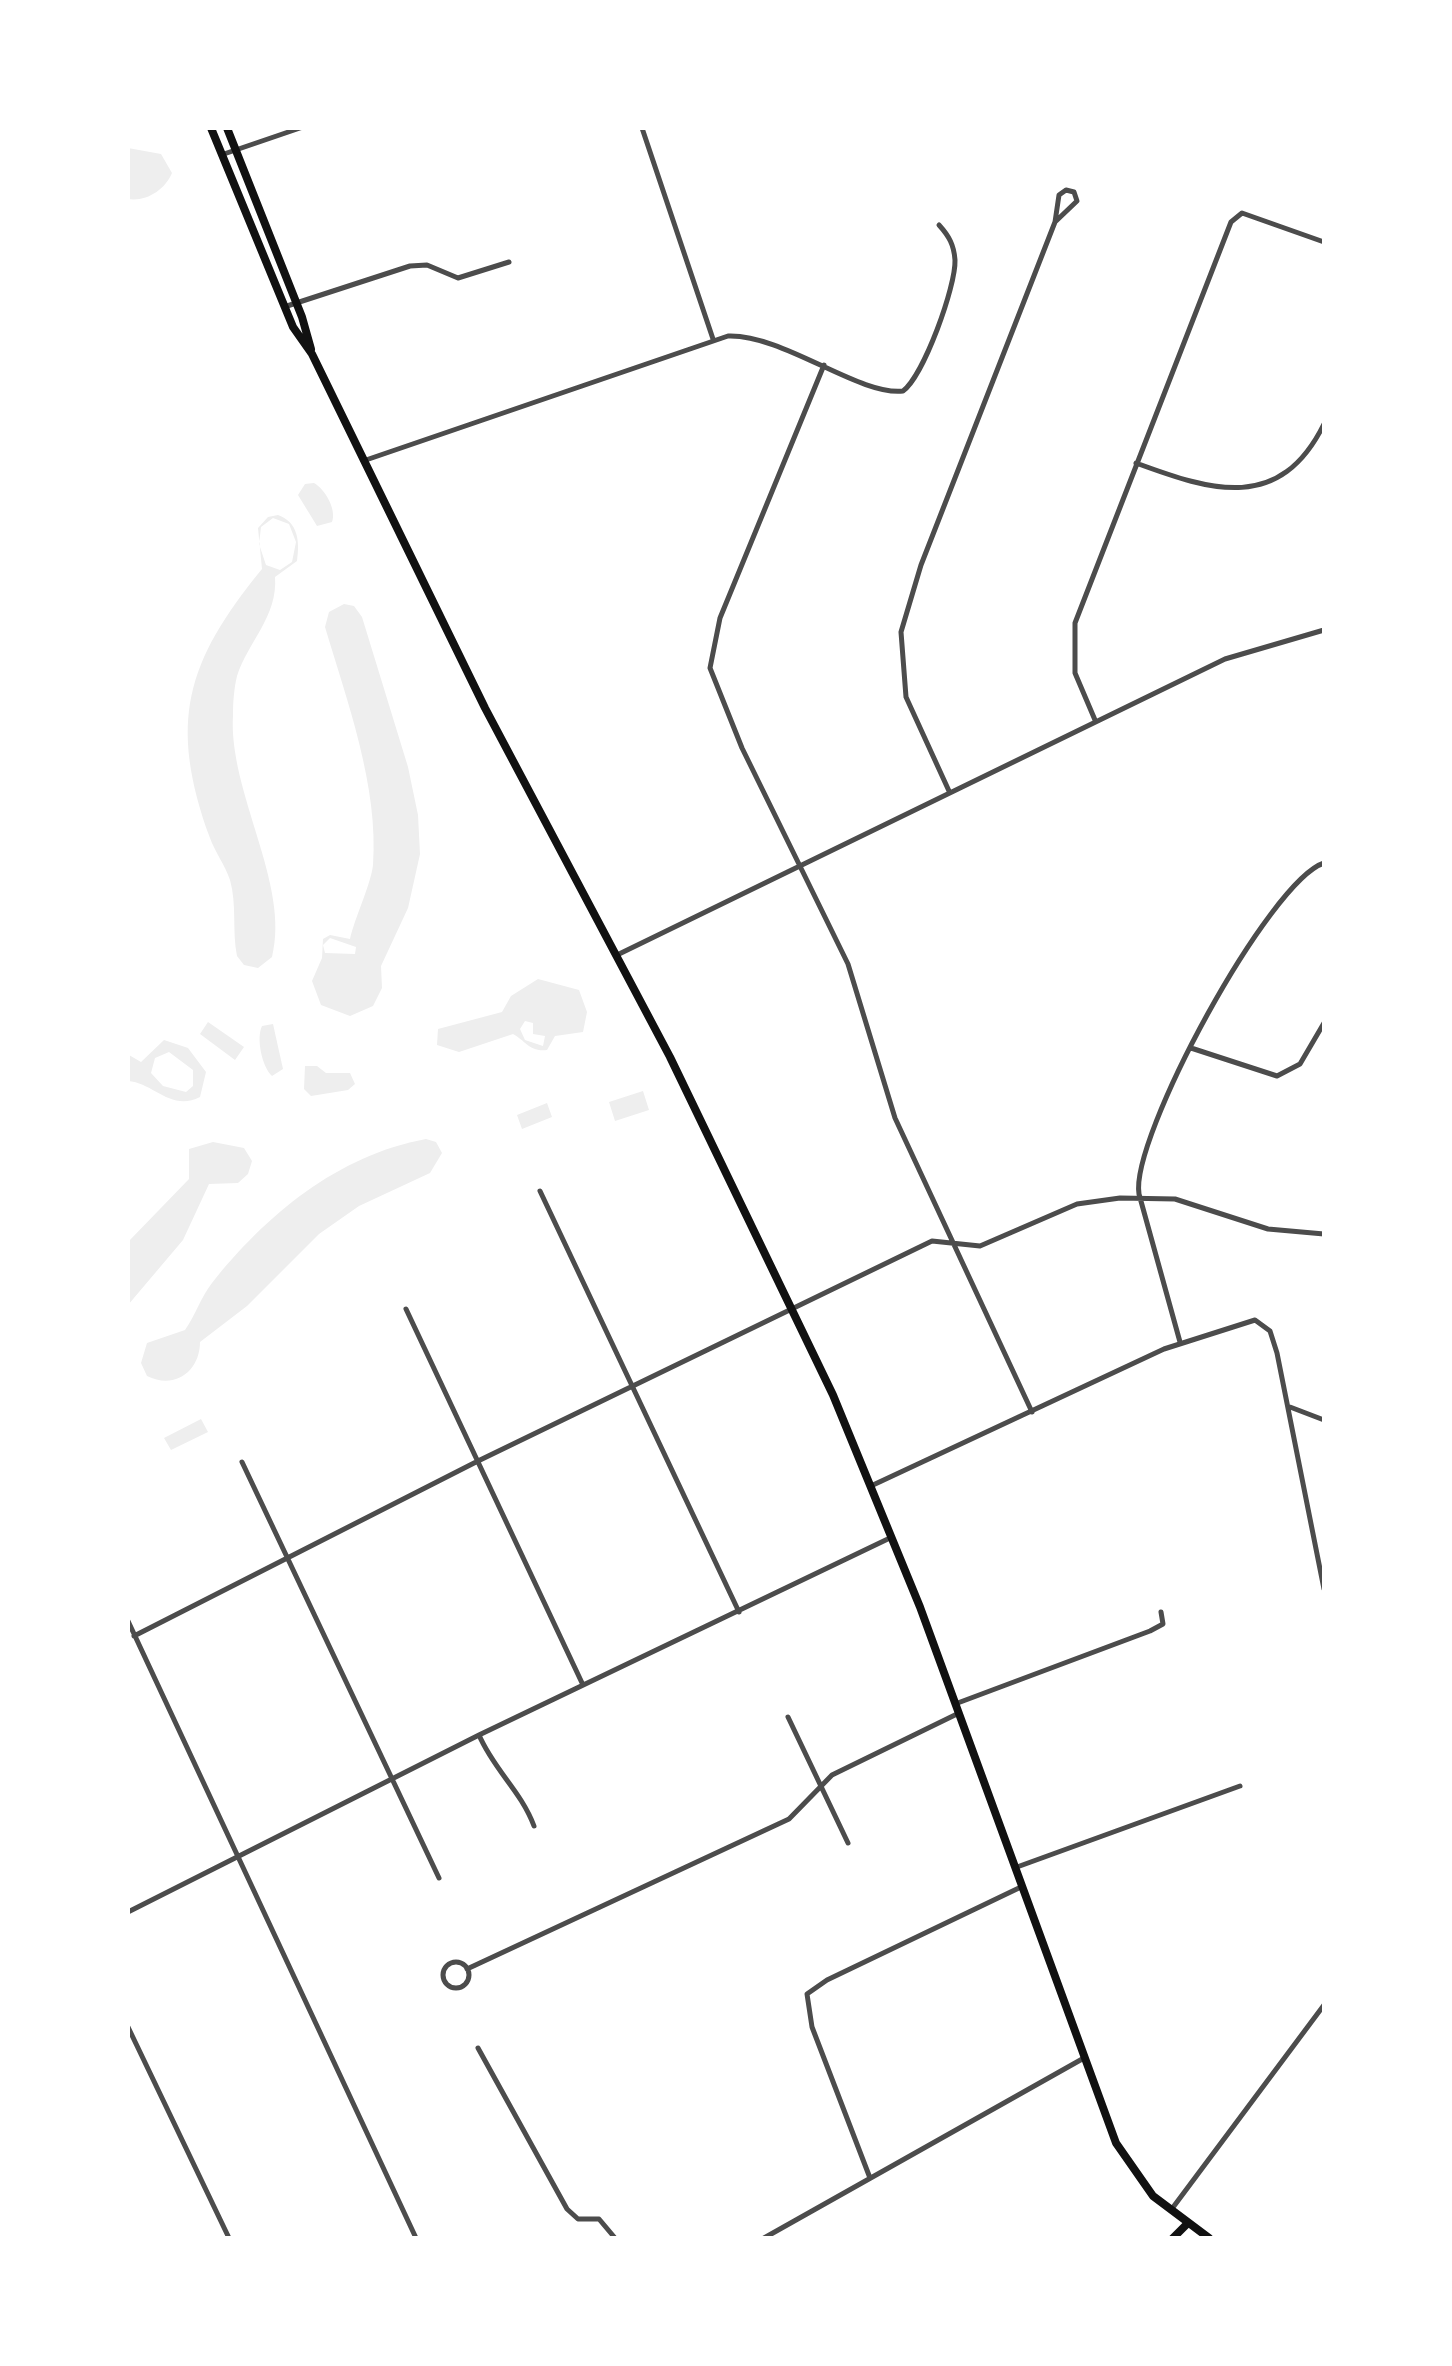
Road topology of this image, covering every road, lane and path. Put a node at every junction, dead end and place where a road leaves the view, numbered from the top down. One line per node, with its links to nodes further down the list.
1 (210, 128): 6 (main road)
2 (228, 128): 5 (main road)
3 (300, 128): 5 (street)
4 (642, 128): 13 (street)
5 (236, 150): 6 (street); 11 (main road)
6 (221, 155): 12 (main road)
7 (1054, 222): 7 (street); 21 (street)
8 (939, 225): 15 (street)
9 (1324, 242): 18 (street)
10 (509, 262): 11 (street)
11 (296, 303): 12 (street); 14 (main road)
12 (284, 307): 14 (main road)
13 (713, 339): 15 (street); 17 (street)
14 (312, 354): 17 (main road)
15 (824, 365): 22 (street)
16 (1324, 424): 18 (street)
17 (363, 461): 24 (main road)
18 (1136, 463): 20 (street)
19 (1324, 630): 20 (street)
20 (1095, 720): 21 (street)
21 (948, 791): 22 (street)
22 (799, 863): 24 (street); 30 (street)
23 (1324, 863): 26 (street)
24 (617, 955): 31 (main road)
25 (1324, 1024): 26 (street)
26 (1191, 1048): 28 (street)
27 (540, 1191): 34 (street)
28 (1140, 1200): 29 (street); 30 (street); 33 (street)
29 (1324, 1234)
30 (952, 1242): 31 (street); 36 (street)
31 (792, 1308): 34 (street); 40 (main road)
32 (406, 1309): 38 (street)
33 (1180, 1342): 35 (street); 36 (street)
34 (634, 1388): 38 (street); 44 (street)
35 (1288, 1406): 37 (street); 43 (street)
36 (1032, 1412): 40 (street)
37 (1324, 1420)
38 (478, 1461): 42 (street); 48 (street)
39 (242, 1462): 42 (street)
40 (873, 1485): 41 (main road)
41 (894, 1536): 44 (street); 49 (main road)
42 (286, 1558): 47 (street); 52 (street)
43 (1324, 1589)
44 (738, 1612): 48 (street)
45 (1162, 1612): 49 (street)
46 (128, 1621): 47 (street)
47 (134, 1636): 57 (street)
48 (583, 1685): 51 (street)
49 (957, 1709): 53 (street); 58 (main road)
50 (788, 1717): 53 (street)
51 (479, 1735): 52 (street); 55 (street)
52 (392, 1779): 57 (street); 59 (street)
53 (821, 1784): 56 (street); 62 (street)
54 (1240, 1786): 58 (street)
55 (534, 1826)
56 (848, 1843)
57 (238, 1855): 61 (street); 71 (street)
58 (1014, 1868): 60 (main road)
59 (439, 1878)
60 (1021, 1888): 66 (main road); 67 (street)
61 (128, 1912)
62 (467, 1969): 62 (street)
63 (1324, 2005): 68 (street)
64 (128, 2027): 70 (street)
65 (478, 2048): 72 (street)
66 (1084, 2058): 67 (street); 68 (main road)
67 (870, 2178): 73 (street)
68 (1170, 2212): 69 (main road)
69 (1186, 2225): 74 (main road); 75 (main road)
70 (229, 2238)
71 (416, 2238)
72 (615, 2238)
73 (764, 2238)
74 (1173, 2238)
75 (1209, 2238)

